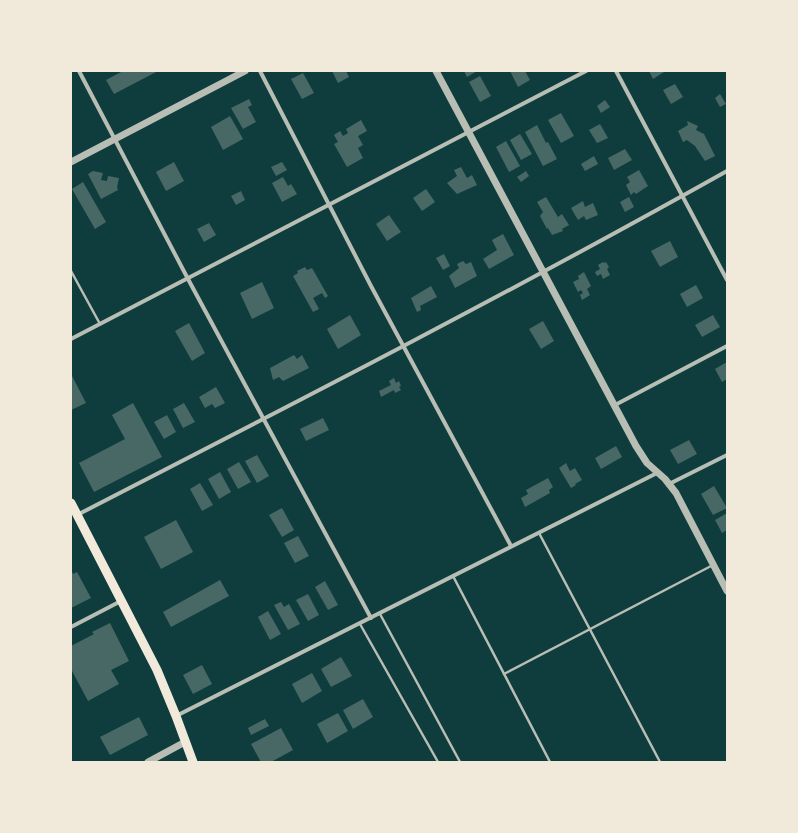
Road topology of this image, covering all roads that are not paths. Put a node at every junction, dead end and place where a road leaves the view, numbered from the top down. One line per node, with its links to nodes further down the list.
1 (79, 71): 8 (street)
2 (245, 71): 8 (street)
3 (260, 71): 12 (street)
4 (436, 71): 7 (street)
5 (586, 71): 7 (street)
6 (616, 71): 11 (street)
7 (468, 132): 12 (street); 14 (street)
8 (115, 139): 9 (street); 15 (street)
9 (71, 162)
10 (727, 171): 11 (street)
11 (683, 196): 14 (street); 16 (street)
12 (328, 205): 15 (street); 19 (street)
13 (71, 270): 17 (lane)
14 (543, 272): 19 (street); 21 (street)
15 (188, 279): 17 (street); 22 (street)
16 (727, 280)
17 (100, 324): 18 (street)
18 (71, 339)
19 (403, 346): 22 (street); 29 (street)
20 (727, 346): 21 (street)
21 (615, 405): 24 (street)
22 (264, 419): 27 (street); 35 (street)
23 (727, 455): 25 (street)
24 (657, 472): 25 (street); 28 (street)
25 (669, 484): 30 (street)
26 (71, 503): 27 (highway)
27 (77, 515): 33 (highway)
28 (539, 532): 29 (street); 38 (lane)
29 (511, 546): 31 (street)
30 (714, 565): 32 (street); 38 (lane)
31 (453, 576): 34 (street); 39 (lane)
32 (727, 591)
33 (121, 600): 37 (street); 40 (highway)
34 (380, 614): 35 (street); 45 (lane)
35 (371, 618): 36 (street)
36 (360, 624): 40 (street); 44 (lane)
37 (71, 627)
38 (590, 629): 39 (lane); 47 (lane)
39 (504, 674): 46 (lane)
40 (176, 716): 41 (highway)
41 (185, 742): 42 (street); 43 (highway)
42 (148, 762)
43 (193, 762)
44 (438, 762)
45 (460, 762)
46 (550, 762)
47 (660, 762)

